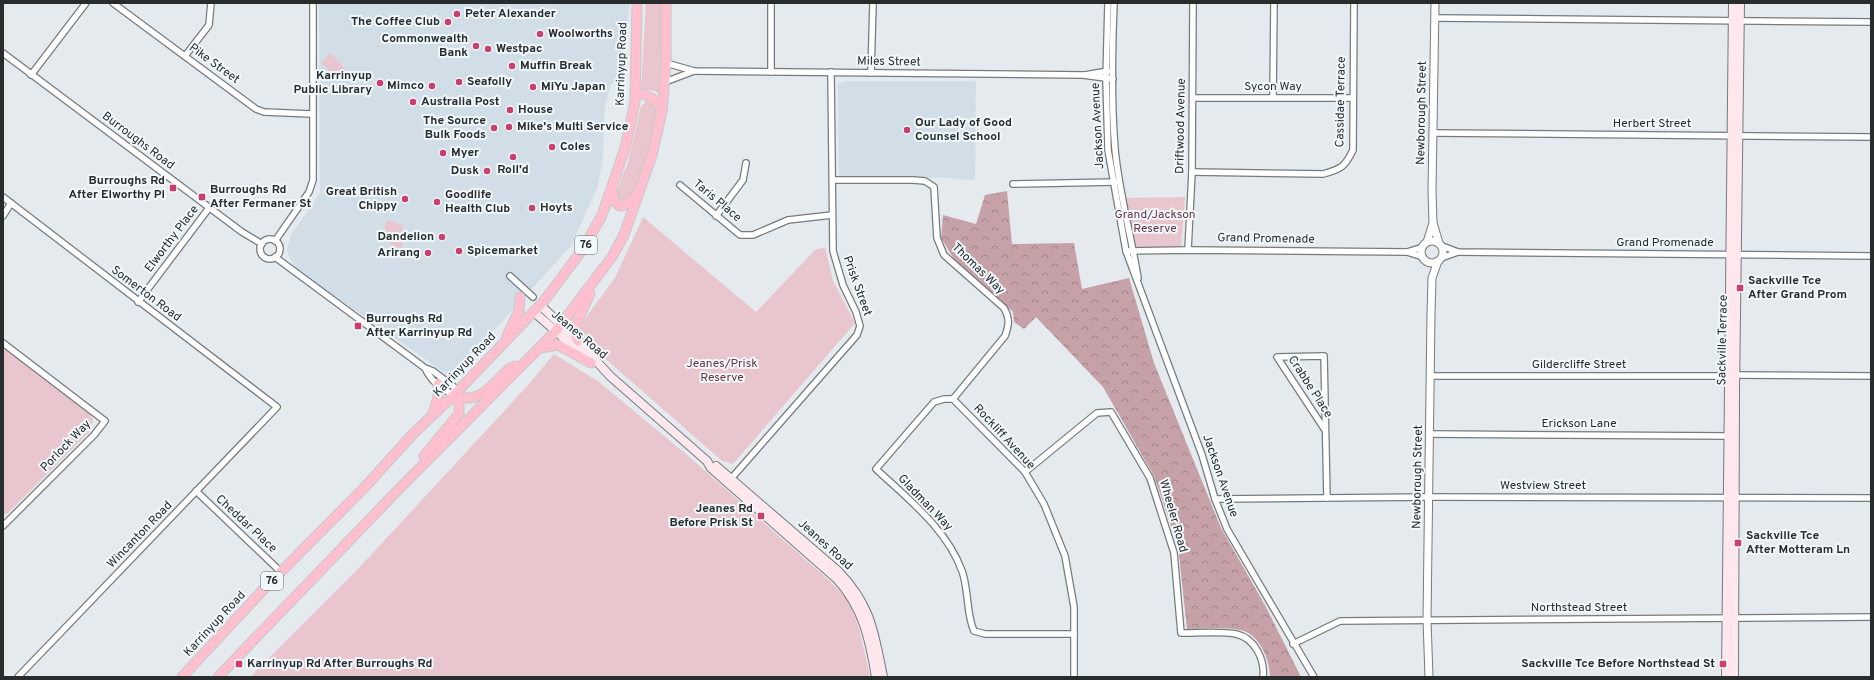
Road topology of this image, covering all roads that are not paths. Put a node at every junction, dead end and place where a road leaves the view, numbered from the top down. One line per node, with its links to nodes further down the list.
1 (86, 3): 29 (street)
2 (113, 3): 21 (street, Pike Street)
3 (211, 3): 21 (street)
4 (313, 3): 39 (street)
5 (636, 3): 34 (highway, Karrinyup Road / 76)
6 (666, 3): 22 (highway, 76)
7 (771, 3): 26 (street)
8 (873, 3): 28 (street)
9 (1108, 3): 24 (street, Jackson Avenue)
10 (1114, 3): 25 (street, Jackson Avenue)
11 (1193, 3): 36 (street, Driftwood Avenue)
12 (1274, 3): 35 (street)
13 (1354, 3): 37 (street, Cassidae Terrace)
14 (1435, 3): 17 (street, Newborough Street)
15 (1732, 3): 18 (main road, Sackville Terrace)
16 (1740, 3): 18 (main road, Sackville Terrace)
17 (1435, 18): 18 (street); 40 (street, Newborough Street)
18 (1736, 21): 19 (street); 41 (main road, Sackville Terrace)
19 (1871, 22)
20 (3, 53): 29 (street, Burroughs Road)
21 (185, 56): 39 (street, Pike Street)
22 (666, 63): 23 (street, Miles Street); 33 (highway, 76)
23 (694, 71): 26 (street, Miles Street); 33 (street, Miles Street)
24 (1106, 71): 25 (street, Miles Street); 30 (street, Miles Street); 31 (street, Jackson Avenue)
25 (1113, 71): 32 (street, Jackson Avenue)
26 (771, 72): 27 (street, Miles Street)
27 (831, 72): 28 (street, Miles Street); 45 (street, Prisk Street)
28 (871, 73): 30 (street, Miles Street)
29 (30, 75): 54 (street, Burroughs Road)
30 (1083, 75): 31 (street, Miles Street)
31 (1106, 79): 32 (street, Miles Street); 47 (street, Jackson Avenue)
32 (1112, 79): 48 (street, Jackson Avenue)
33 (665, 82): 38 (highway, 76)
34 (635, 93): 38 (highway); 46 (highway, Karrinyup Road / 76)
35 (1273, 97): 36 (street, Sycon Way); 37 (street, Sycon Way)
36 (1193, 98): 44 (street, Driftwood Avenue)
37 (1353, 98): 44 (street, Cassidae Terrace)
38 (662, 111): 51 (highway, 76)
39 (312, 114): 59 (street)
40 (1433, 133): 41 (street, Herbert Street); 58 (street, Newborough Street)
41 (1734, 135): 42 (street, Herbert Street); 68 (main road, Sackville Terrace)
42 (1871, 137)
43 (746, 163): 57 (street)
44 (1192, 172): 63 (street, Driftwood Avenue)
45 (833, 180): 55 (street, Prisk Street); 95 (street, Thomas Way)
46 (613, 182): 51 (highway); 80 (highway, Karrinyup Road / 76)
47 (1113, 182): 48 (street); 49 (street); 64 (street, Jackson Avenue)
48 (1120, 182): 65 (street, Jackson Avenue)
49 (1013, 184)
50 (680, 185): 57 (street, Taris Place)
51 (638, 194): 71 (highway, 76)
52 (3, 197): 53 (street, Somerton Road)
53 (11, 203): 56 (street); 79 (street, Somerton Road)
54 (209, 208): 60 (street, Burroughs Road); 79 (street, Elworthy Place)
55 (832, 215): 57 (street, Taris Place); 102 (street, Prisk Street)
56 (3, 216)
57 (716, 216)
58 (1433, 223): 61 (street, Newborough Street); 62 (street, Newborough Street)
59 (275, 241): 60 (street); 70 (street)
60 (262, 244): 70 (street)
61 (1425, 245): 62 (street); 66 (street, Grand Promenade); 72 (street, Newborough Street)
62 (1440, 245): 67 (street, Grand Promenade); 73 (street, Newborough Street)
63 (1188, 250): 65 (street, Grand Promenade); 66 (street, Grand Promenade)
64 (1126, 251): 65 (street, Grand Promenade); 76 (street, Jackson Avenue)
65 (1134, 251): 76 (street, Jackson Avenue)
66 (1407, 252): 72 (street, Grand Promenade)
67 (1458, 252): 68 (street, Grand Promenade); 73 (street, Grand Promenade)
68 (1733, 254): 69 (street, Grand Promenade); 91 (main road, Sackville Terrace)
69 (1871, 256)
70 (276, 257): 88 (street)
71 (612, 257): 81 (highway, 76); 83 (highway)
72 (1424, 258): 73 (street); 75 (street, Newborough Street)
73 (1439, 260): 75 (street, Newborough Street)
74 (510, 276): 78 (street)
75 (1432, 278): 90 (street, Newborough Street)
76 (1141, 292): 109 (street, Jackson Avenue)
77 (520, 297): 82 (highway)
78 (533, 298)
79 (138, 302): 96 (street, Somerton Road)
80 (537, 308): 81 (main road, Jeanes Road); 82 (highway, Karrinyup Road / 76)
81 (558, 328): 83 (main road, Jeanes Road); 85 (highway, 76); 87 (main road, Jeanes Road)
82 (505, 341): 94 (highway, Karrinyup Road / 76)
83 (578, 341): 89 (main road, Jeanes Road)
84 (3, 343): 110 (street, Porlock Way)
85 (538, 348): 86 (highway, 76); 87 (highway)
86 (524, 363): 94 (highway); 103 (highway, 76)
87 (591, 363): 89 (main road, Jeanes Road)
88 (425, 368): 93 (street); 94 (street)
89 (610, 376): 102 (main road, Jeanes Road)
90 (1430, 376): 91 (street, Gildercliffe Street); 99 (street, Newborough Street)
91 (1731, 376): 92 (street, Gildercliffe Street); 100 (main road, Sackville Terrace); 106 (main road, Sackville Terrace)
92 (1871, 376)
93 (438, 384): 94 (street); 97 (highway)
94 (455, 394): 97 (highway, Karrinyup Road / 76); 103 (highway)
95 (953, 399): 101 (street, Rockliff Avenue); 115 (street, Gladman Way)
96 (277, 407): 104 (street, Wincanton Road)
97 (432, 415): 111 (highway, Karrinyup Road / 76)
98 (1325, 430): 98 (street, Crabbe Place); 107 (street, Crabbe Place)
99 (1430, 434): 100 (street, Erickson Lane); 105 (street, Newborough Street)
100 (1728, 436): 106 (main road, Sackville Terrace)
101 (1025, 472): 115 (street, Rockliff Avenue); 123 (street, Wheeler Road)
102 (730, 481): 120 (main road, Jeanes Road); 121 (main road, Jeanes Road)
103 (399, 489): 119 (highway, 76)
104 (196, 491): 111 (street, Cheddar Place); 117 (street, Wincanton Road)
105 (1429, 497): 106 (street, Westview Street); 107 (street, Westview Street); 114 (street, Newborough Street)
106 (1731, 497): 108 (street, Westview Street); 113 (main road, Sackville Terrace)
107 (1327, 498): 109 (street, Westview Street)
108 (1871, 498)
109 (1215, 499): 116 (street, Jackson Avenue)
110 (3, 526)
111 (281, 572): 118 (highway, Karrinyup Road / 76)
112 (1871, 617): 113 (street, Northstead Street)
113 (1730, 618): 114 (street, Northstead Street); 126 (main road, Sackville Terrace); 127 (main road, Sackville Terrace)
114 (1428, 620): 116 (street, Northstead Street); 125 (street, Newborough Street)
115 (1074, 634): 122 (street, Rockliff Avenue)
116 (1293, 644): 124 (street, Jackson Avenue)
117 (18, 677)
118 (182, 677)
119 (218, 677)
120 (876, 677)
121 (883, 677)
122 (1074, 677)
123 (1264, 677)
124 (1314, 677)
125 (1429, 677)
126 (1726, 677)
127 (1734, 677)

